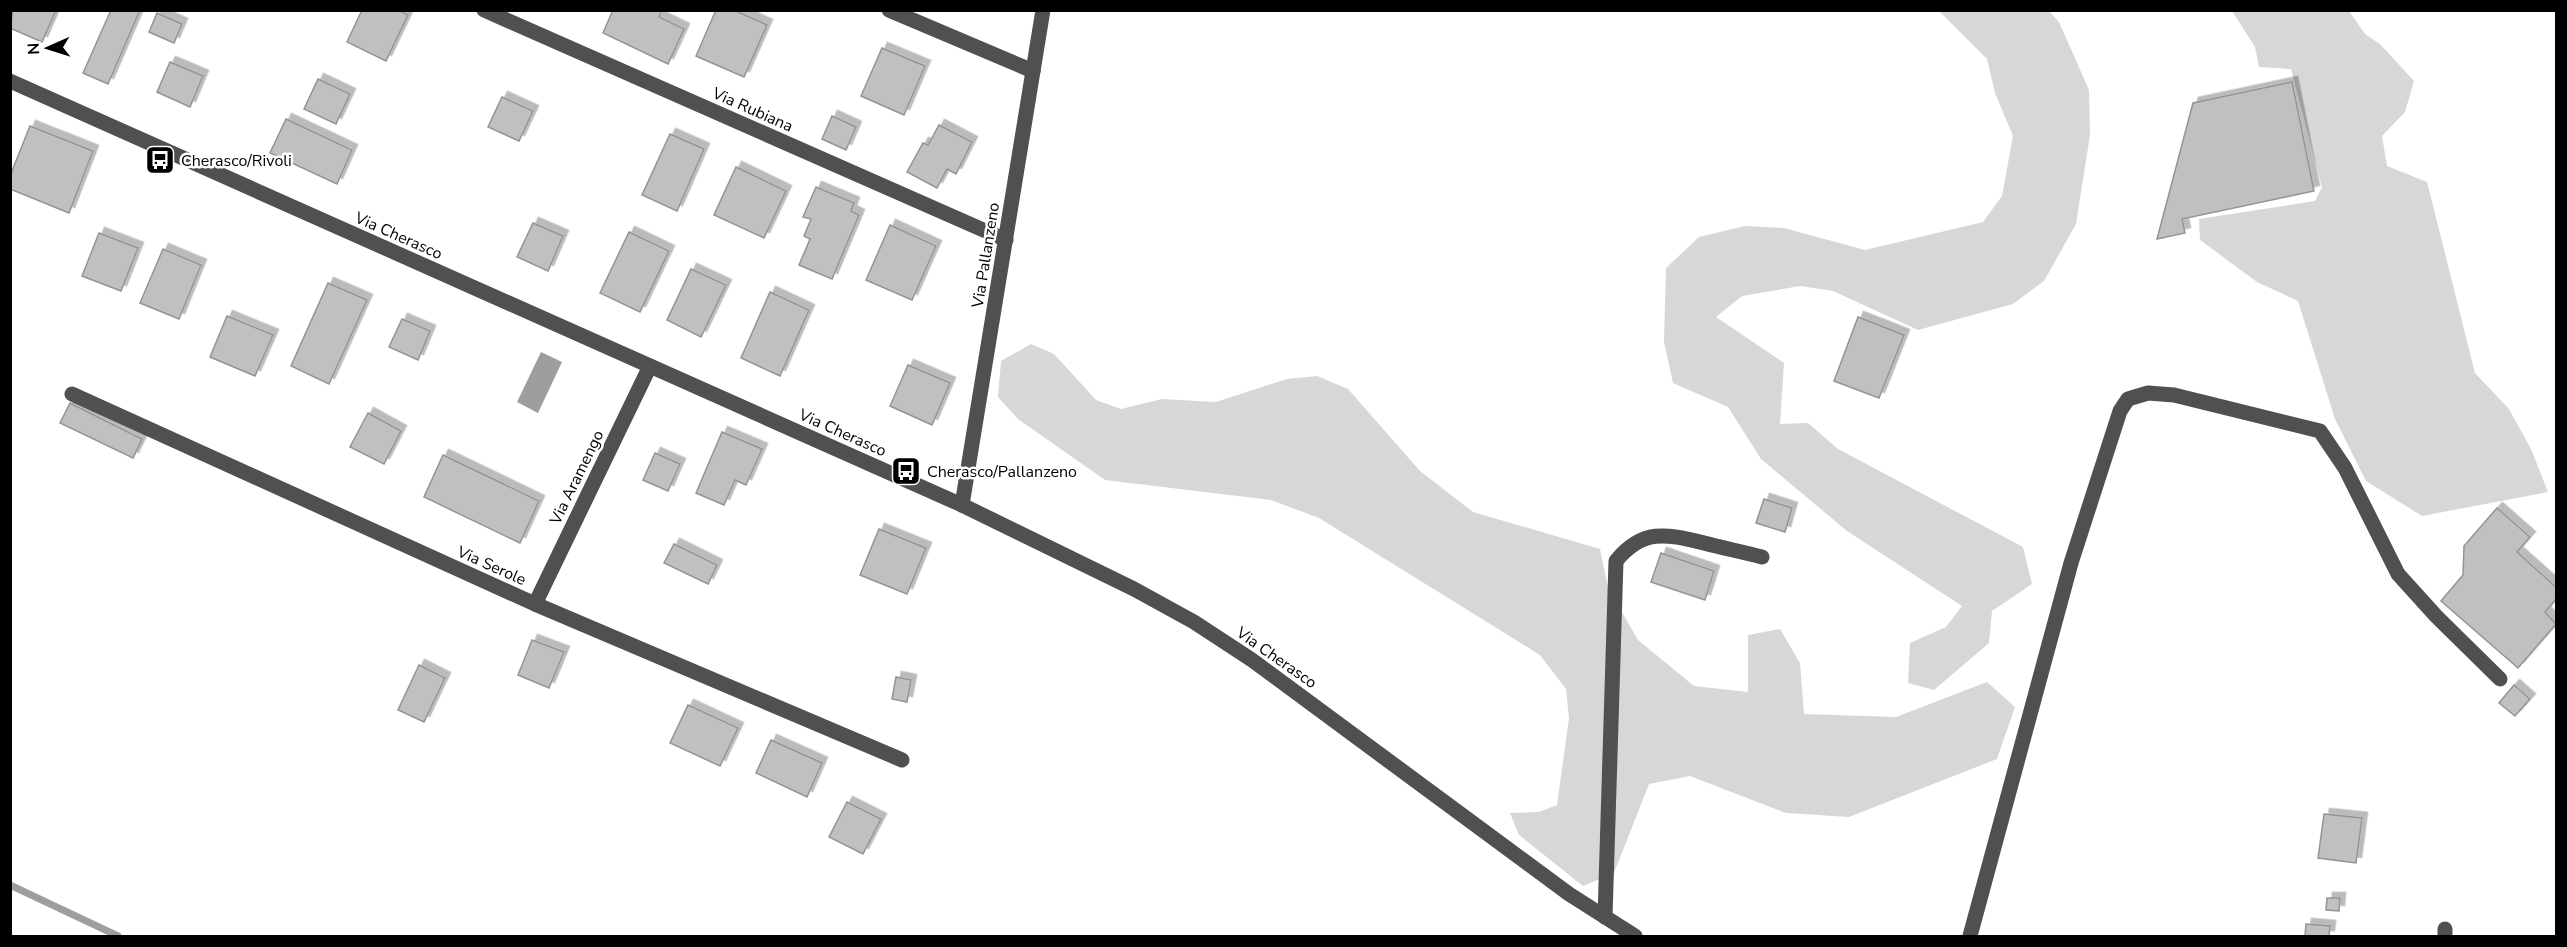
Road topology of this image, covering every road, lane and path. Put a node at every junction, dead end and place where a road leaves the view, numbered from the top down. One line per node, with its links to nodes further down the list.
1 (484, 10): 6 (street, Via Rubiana)
2 (889, 10): 4 (street)
3 (1043, 10): 4 (street, Via Pallanzeno)
4 (1033, 71): 6 (street, Via Pallanzeno)
5 (10, 81): 7 (street, Via Cherasco)
6 (1006, 240): 9 (street, Via Pallanzeno)
7 (650, 366): 9 (street, Via Cherasco); 11 (street, Via Aramengo)
8 (72, 394): 11 (street, Via Serole)
9 (962, 505): 14 (street, Via Cherasco)
10 (1762, 557): 14 (street)
11 (535, 604): 13 (street, Via Serole)
12 (2500, 679): 16 (street)
13 (902, 760)
14 (1605, 917): 15 (street, Via Cherasco)
15 (1635, 936)
16 (1970, 936)

